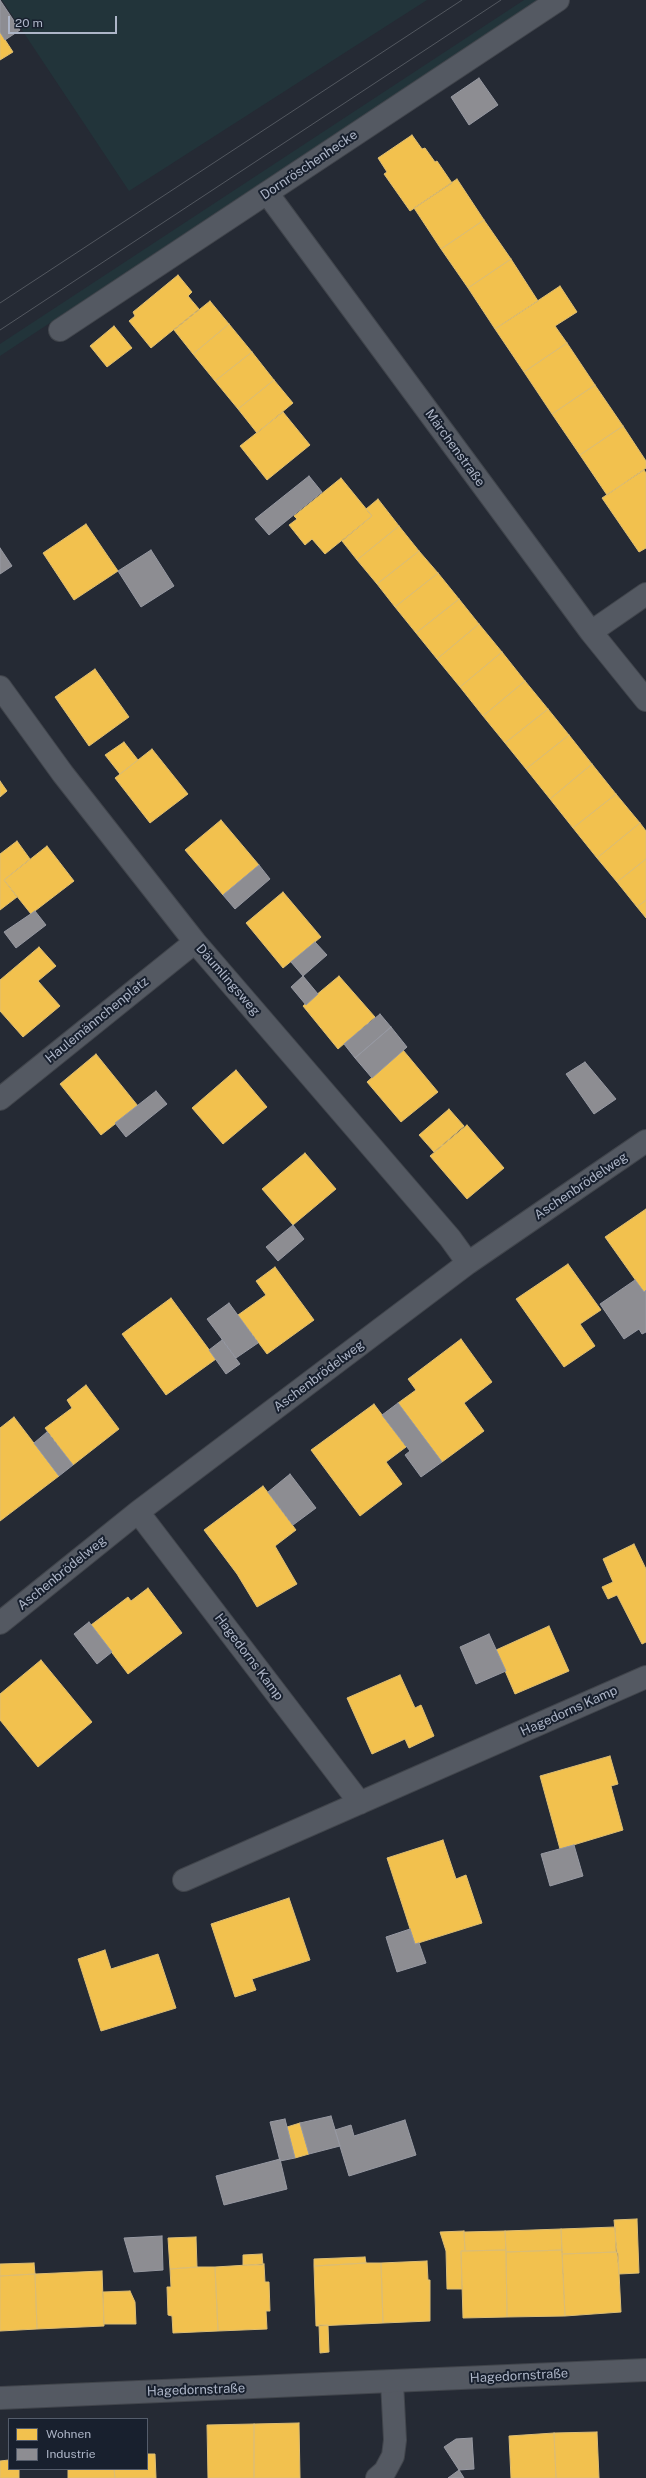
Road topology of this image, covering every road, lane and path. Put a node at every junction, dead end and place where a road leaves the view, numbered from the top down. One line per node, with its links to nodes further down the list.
1 (558, 0): 2 (street, Dornröschenhecke)
2 (267, 193): 3 (street, Dornröschenhecke); 5 (street, Märchenstraße)
3 (60, 330)
4 (646, 594): 5 (street)
5 (591, 632): 7 (street, Märchenstraße)
6 (0, 687): 8 (street, Däumlingsweg)
7 (646, 700)
8 (195, 942): 9 (street, Haulemännchenplatz); 11 (street, Däumlingsweg)
9 (0, 1099)
10 (646, 1141): 11 (street, Aschenbrödelweg)
11 (468, 1263): 12 (street, Aschenbrödelweg)
12 (138, 1512): 13 (street, Aschenbrödelweg); 15 (street, Hagedorns Kamp)
13 (0, 1623)
14 (646, 1677): 15 (street, Hagedorns Kamp)
15 (360, 1803): 16 (street, Hagedorns Kamp)
16 (184, 1880)
17 (646, 2370): 18 (street, Hagedornstraße)
18 (392, 2382): 19 (street, Hagedornstraße); 20 (street)
19 (0, 2398)
20 (377, 2478)

